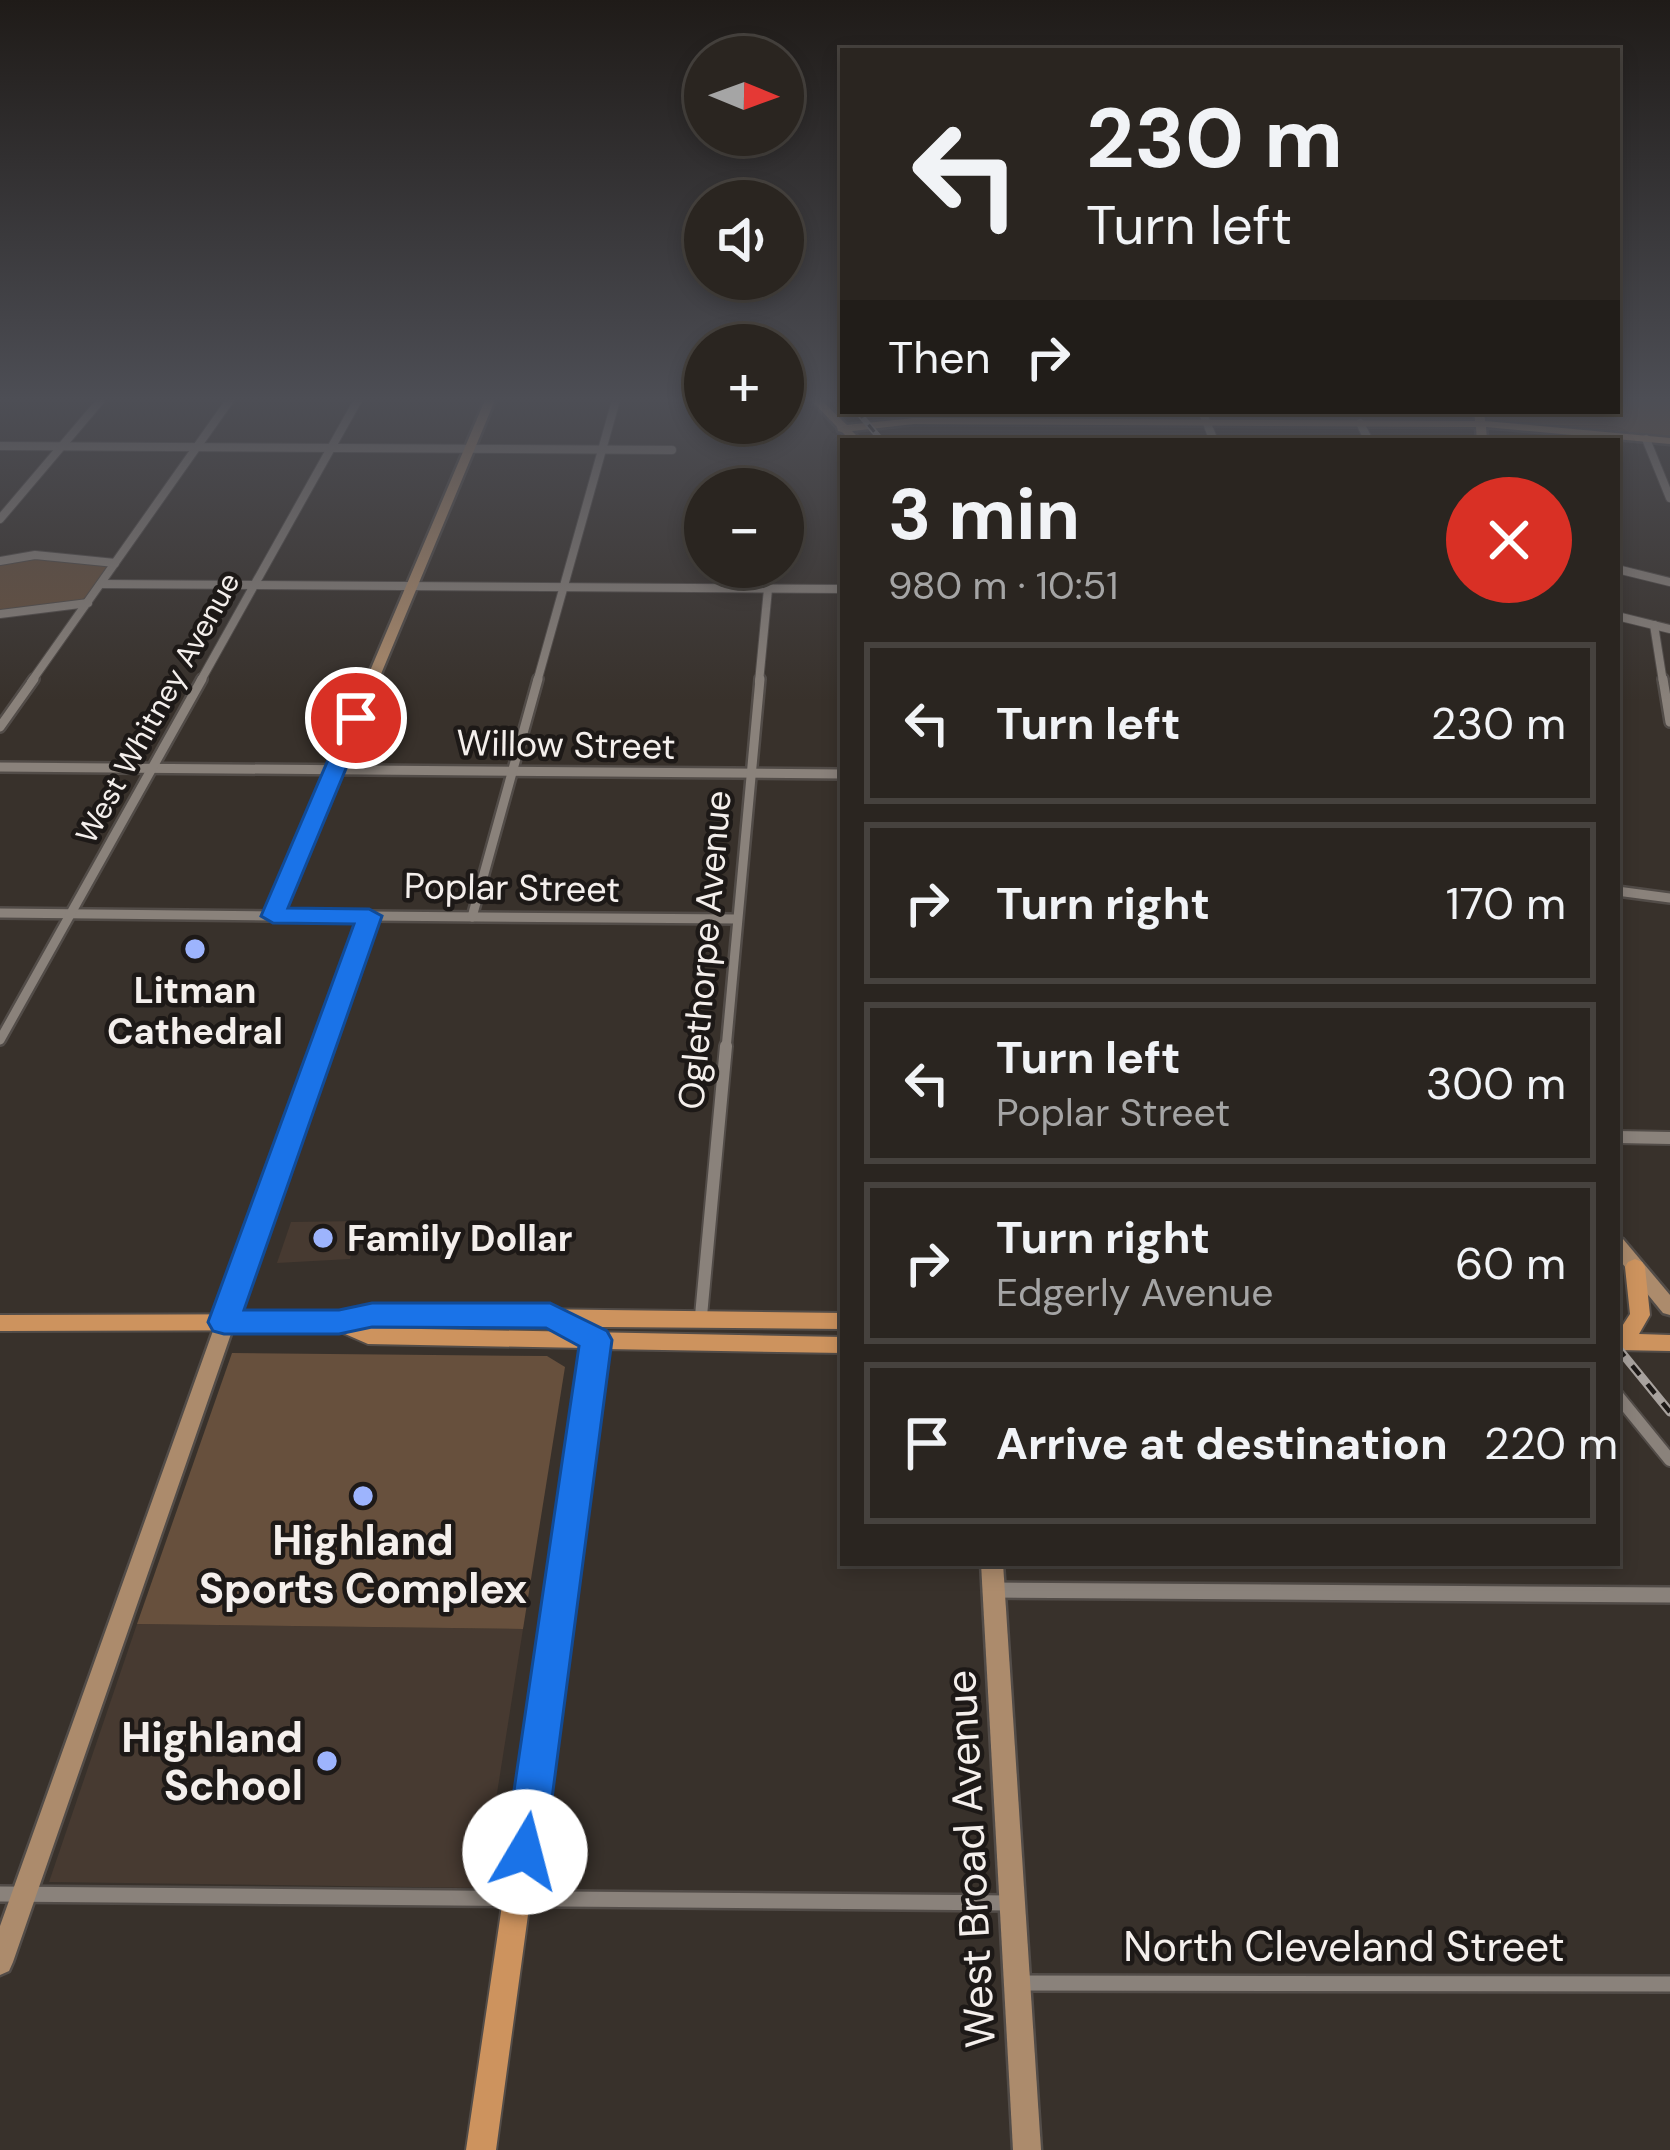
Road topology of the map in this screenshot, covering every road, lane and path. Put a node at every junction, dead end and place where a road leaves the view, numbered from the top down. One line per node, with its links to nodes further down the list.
1 (158, 500): 6 (street)
2 (303, 500): 10 (street, West Whitney Avenue)
3 (448, 500): 11 (street)
4 (590, 500): 12 (street)
5 (0, 561): 6 (street)
6 (115, 563): 9 (street)
7 (1620, 570): 8 (street)
8 (1670, 582)
9 (101, 584): 10 (street); 15 (street)
10 (255, 585): 11 (street); 22 (street, West Whitney Avenue)
11 (412, 586): 12 (street); 24 (street)
12 (565, 587): 13 (street); 25 (street)
13 (768, 589): 14 (street); 26 (street, Oglethorpe Avenue)
14 (840, 590)
15 (88, 603): 16 (street); 21 (street)
16 (0, 614)
17 (1620, 617): 18 (street)
18 (1654, 625): 19 (street); 20 (street)
19 (1670, 629)
20 (1670, 722)
21 (0, 727)
22 (154, 766): 23 (street, Willow Street); 24 (street, Willow Street); 31 (street, West Whitney Avenue)
23 (0, 767)
24 (334, 770): 25 (street, Willow Street); 32 (street)
25 (514, 771): 26 (street, Willow Street); 34 (street)
26 (749, 773): 27 (street, Willow Street); 35 (street, Oglethorpe Avenue)
27 (840, 773)
28 (1620, 891): 29 (street)
29 (1670, 898)
30 (0, 913): 31 (street, Poplar Street)
31 (71, 914): 32 (street, Poplar Street); 36 (street, West Whitney Avenue)
32 (273, 916): 33 (street, Poplar Street)
33 (369, 916): 34 (street, Poplar Street); 45 (street)
34 (472, 917): 35 (street, Poplar Street)
35 (736, 920): 44 (street, Oglethorpe Avenue)
36 (0, 1040)
37 (1620, 1137): 38 (street)
38 (1670, 1138)
39 (1620, 1248): 40 (street)
40 (1635, 1267): 41 (street); 50 (main road)
41 (1670, 1308)
42 (550, 1316): 43 (main road); 46 (main road); 49 (main road)
43 (658, 1316): 44 (main road); 49 (main road)
44 (701, 1316): 47 (main road)
45 (224, 1322): 46 (main road); 48 (main road); 58 (street)
46 (339, 1322): 49 (main road)
47 (840, 1322)
48 (0, 1323)
49 (596, 1340): 52 (main road); 59 (main road)
50 (1621, 1342): 51 (main road)
51 (1670, 1342)
52 (840, 1345)
53 (1620, 1399): 54 (street)
54 (1670, 1460)
55 (992, 1566): 56 (street, West Broad Avenue)
56 (993, 1590): 57 (street); 60 (street, West Broad Avenue)
57 (1670, 1595)
58 (12, 1894): 59 (street); 61 (street)
59 (519, 1898): 60 (street); 64 (main road)
60 (1012, 1903): 62 (street, West Broad Avenue)
61 (0, 1962)
62 (1017, 1983): 63 (street, North Cleveland Street); 65 (street, West Broad Avenue)
63 (1670, 1984)
64 (481, 2150)
65 (1027, 2150)

